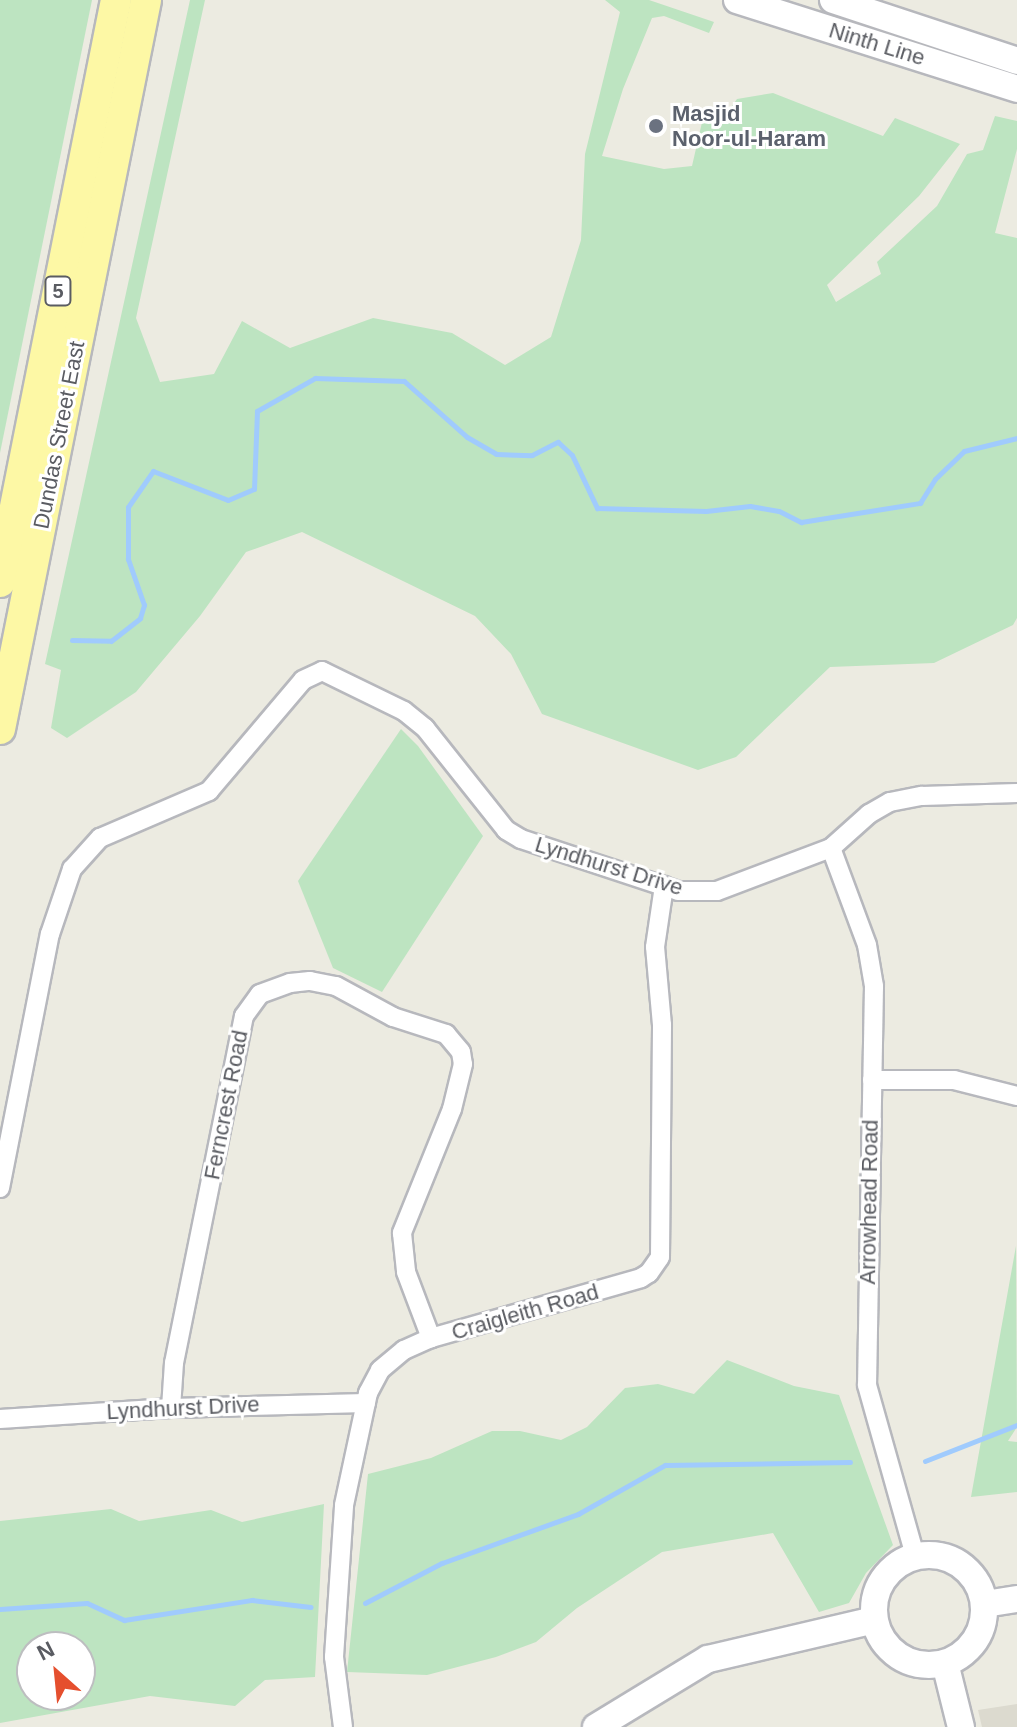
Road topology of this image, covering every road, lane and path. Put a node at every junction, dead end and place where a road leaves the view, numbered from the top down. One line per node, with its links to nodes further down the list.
1 (116, 0): 7 (main road, Dundas Street East / 5)
2 (146, 0): 8 (main road, Dundas Street East / 5)
3 (737, 0): 6 (street, Ninth Line)
4 (833, 0): 5 (street, Ninth Line)
5 (1017, 61)
6 (1017, 89)
7 (0, 582)
8 (0, 729)
9 (1017, 793): 10 (street, Lyndhurst Drive)
10 (831, 848): 11 (street, Lyndhurst Drive); 12 (street, Arrowhead Road)
11 (664, 886): 14 (street, Lyndhurst Drive); 15 (street, Craigleith Road)
12 (872, 1080): 13 (street); 19 (street, Arrowhead Road)
13 (1017, 1096)
14 (0, 1188)
15 (431, 1338): 16 (street, Craigleith Road); 17 (street, Ferncrest Road)
16 (366, 1403): 17 (street, Lyndhurst Drive); 24 (street, Craigleith Road)
17 (171, 1408): 18 (street, Lyndhurst Drive)
18 (0, 1419)
19 (915, 1556): 21 (street); 22 (street)
20 (1017, 1599): 21 (street)
21 (985, 1604): 23 (street)
22 (874, 1620): 23 (street); 25 (street)
23 (945, 1663): 26 (street)
24 (343, 1727)
25 (596, 1727)
26 (961, 1727)

